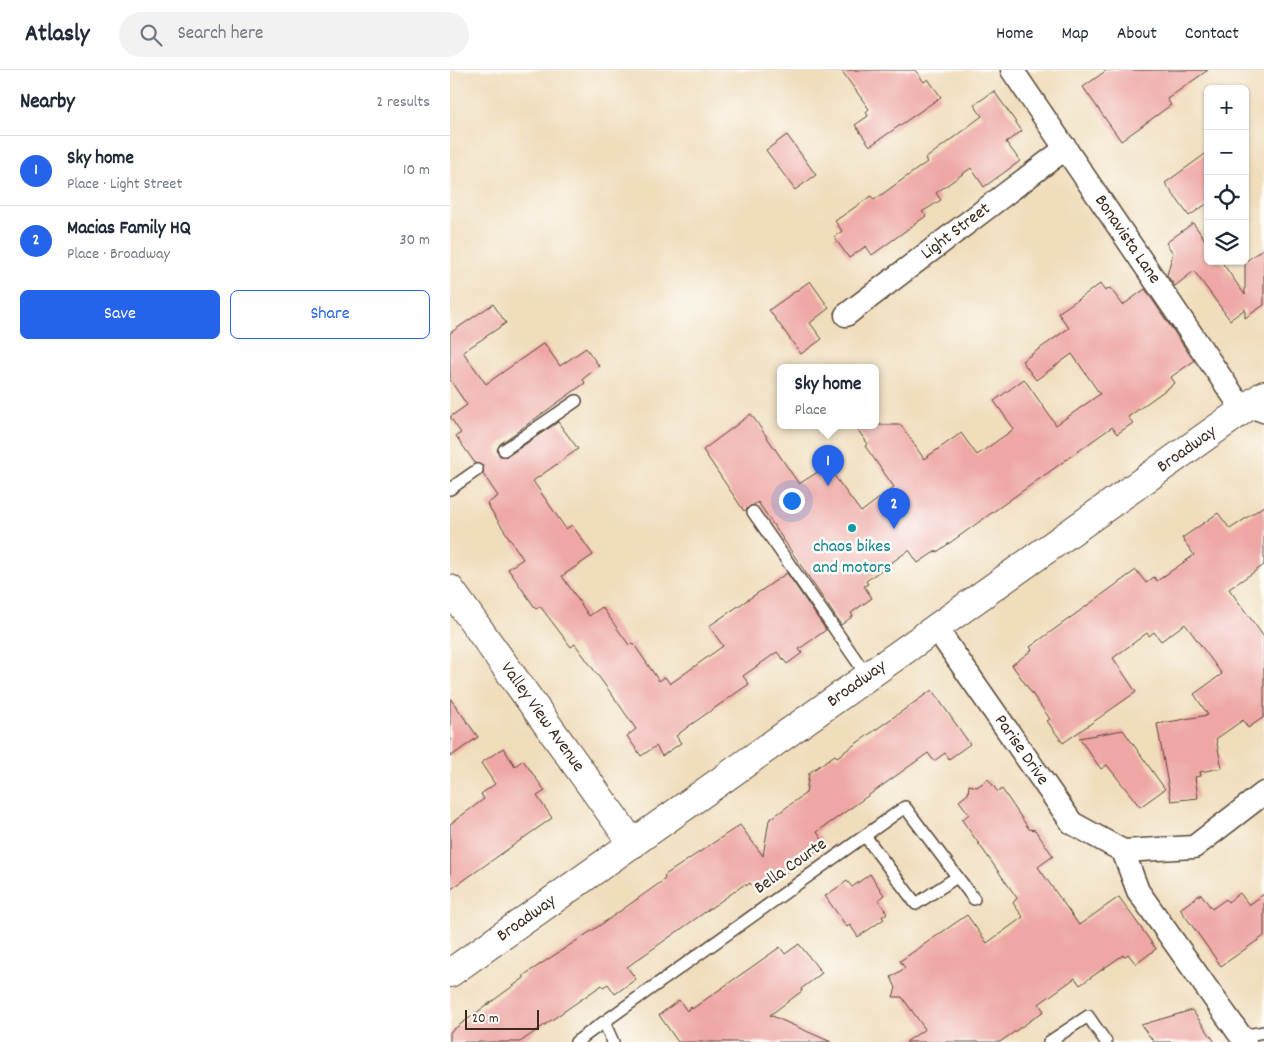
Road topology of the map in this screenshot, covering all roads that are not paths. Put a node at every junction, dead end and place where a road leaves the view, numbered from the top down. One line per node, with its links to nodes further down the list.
1 (1021, 73): 2 (street, Bonavista Lane)
2 (1066, 148): 3 (street, Light Street); 5 (street, Bonavista Lane)
3 (846, 315)
4 (576, 401): 6 (lane)
5 (1257, 407): 11 (street, Broadway)
6 (504, 450)
7 (477, 470): 8 (lane)
8 (450, 489)
9 (753, 512): 12 (lane)
10 (450, 589): 15 (street, Valley View Avenue)
11 (936, 628): 12 (street, Broadway); 16 (street, Parise Drive)
12 (868, 677): 15 (street, Broadway)
13 (1264, 793): 16 (street)
14 (865, 836): 17 (lane); 17 (lane, Bella Courte); 20 (lane, Bella Courte)
15 (633, 844): 19 (street, Broadway)
16 (1123, 851): 22 (street)
17 (958, 877): 18 (lane, Bella Courte)
18 (974, 899)
19 (450, 973)
20 (604, 1022): 23 (lane, Bella Courte); 24 (lane)
21 (1264, 1032): 22 (lane)
22 (1243, 1039)
23 (576, 1042)
24 (613, 1042)
25 (1049, 1042): 26 (lane)
26 (1106, 1042)

